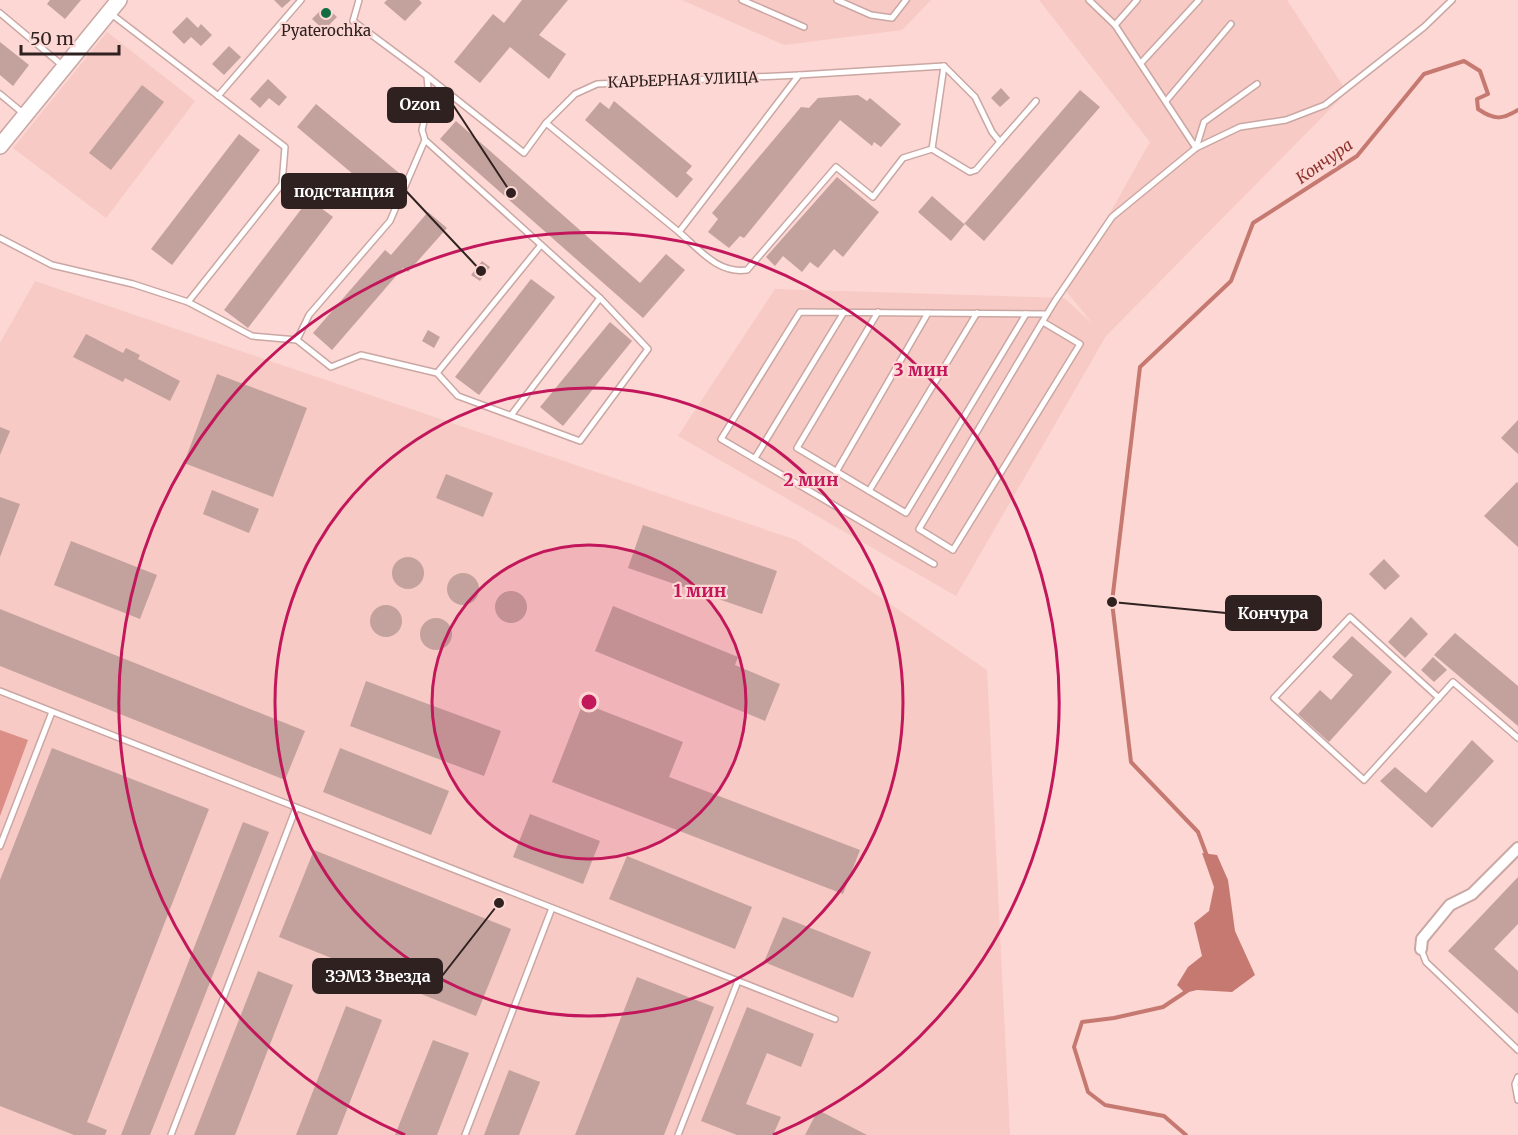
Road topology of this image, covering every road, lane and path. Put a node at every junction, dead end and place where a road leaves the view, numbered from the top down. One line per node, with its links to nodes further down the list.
1 (119, 0): 11 (main road)
2 (301, 0): 23 (lane)
3 (359, 0): 20 (lane)
4 (742, 0): 15 (lane)
5 (837, 0): 6 (lane)
6 (906, 0)
7 (1089, 0): 14 (lane)
8 (1137, 0): 14 (lane)
9 (1199, 0): 16 (lane)
10 (1452, 0): 31 (lane)
11 (109, 12): 18 (main road); 23 (lane)
12 (0, 13): 18 (lane)
13 (1232, 24): 25 (lane)
14 (1115, 25): 16 (lane)
15 (804, 27)
16 (1142, 63): 25 (lane)
17 (944, 66): 19 (lane, КАРЬЕРНАЯ УЛИЦА); 29 (lane); 32 (lane)
18 (64, 67): 26 (main road)
19 (799, 75): 27 (lane, КАРЬЕРНАЯ УЛИЦА); 33 (lane)
20 (427, 76): 27 (lane, КАРЬЕРНАЯ УЛИЦА); 28 (lane)
21 (1257, 84): 31 (lane)
22 (0, 94): 26 (lane)
23 (218, 96): 37 (lane)
24 (1036, 101): 29 (lane)
25 (1166, 101): 31 (lane)
26 (25, 115): 30 (main road)
27 (546, 123): 33 (lane)
28 (425, 140): 35 (lane); 45 (lane)
29 (1000, 142): 32 (lane)
30 (0, 146)
31 (1196, 148): 43 (lane)
32 (932, 149): 33 (lane)
33 (679, 232)
34 (0, 238): 37 (lane)
35 (541, 245): 36 (lane); 46 (lane)
36 (600, 298): 47 (lane); 47 (lane)
37 (188, 303): 45 (lane)
38 (844, 312): 39 (lane); 48 (lane); 48 (lane)
39 (878, 312): 40 (lane); 49 (lane)
40 (928, 313): 41 (lane); 49 (lane)
41 (977, 313): 42 (lane); 50 (lane)
42 (1026, 314): 43 (lane); 50 (lane)
43 (1047, 314): 44 (lane)
44 (1043, 322): 44 (lane)
45 (297, 340): 46 (lane)
46 (437, 373): 47 (lane)
47 (512, 414)
48 (755, 459): 51 (lane)
49 (836, 471): 50 (lane)
50 (869, 491)
51 (934, 564)
52 (0, 692): 54 (lane)
53 (1439, 698): 53 (lane); 55 (lane)
54 (52, 712): 56 (lane); 57 (lane)
55 (1518, 738)
56 (296, 808): 59 (lane); 66 (lane)
57 (0, 846)
58 (1518, 848): 60 (street)
59 (552, 908): 61 (lane); 67 (lane)
60 (1421, 949): 63 (lane)
61 (738, 981): 62 (lane); 68 (lane)
62 (835, 1019)
63 (1518, 1050)
64 (1518, 1077): 65 (lane)
65 (1518, 1100)
66 (171, 1135)
67 (465, 1135)
68 (678, 1135)

